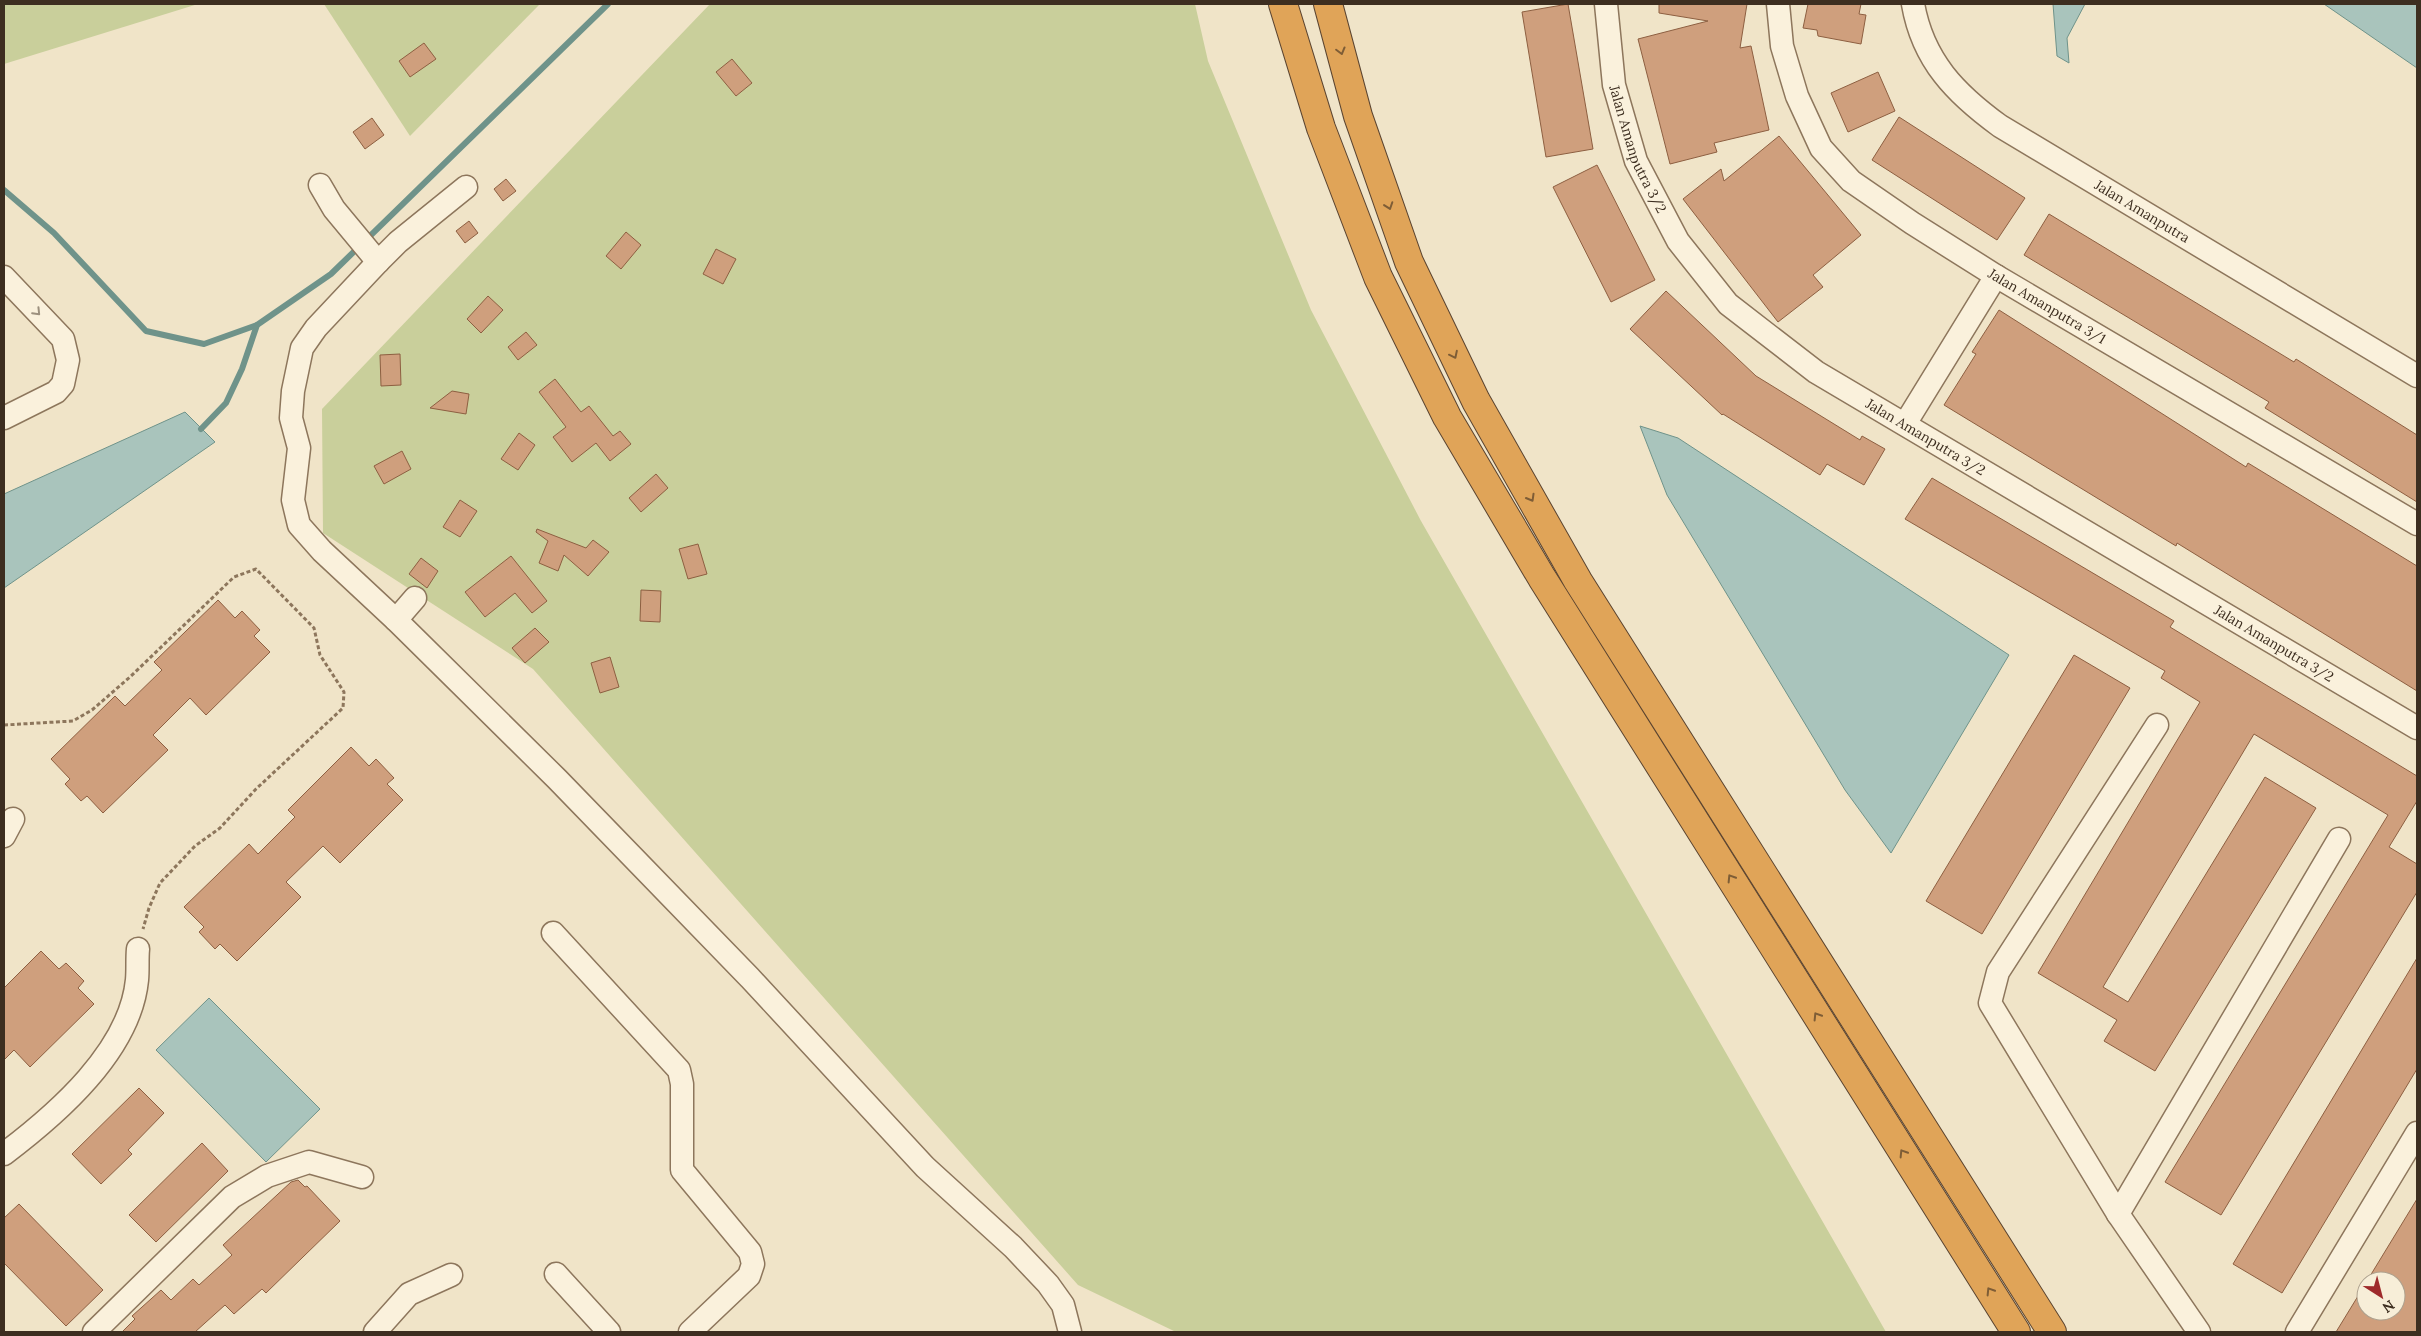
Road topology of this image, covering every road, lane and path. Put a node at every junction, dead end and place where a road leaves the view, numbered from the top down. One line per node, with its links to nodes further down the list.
1 (1283, 4): 34 (highway, one-way to 1)
2 (1328, 4): 35 (highway, one-way to 35)
3 (1606, 4): 13 (street, Jalan Amanputra 3/2)
4 (1778, 4): 9 (street, Jalan Amanputra 3/1)
5 (1913, 4): 11 (street, Jalan Amanputra)
6 (320, 185): 8 (street)
7 (466, 188): 8 (street)
8 (378, 262): 16 (street)
9 (1996, 276): 13 (street); 14 (street, Jalan Amanputra 3/1)
10 (4, 277): 12 (street, one-way to 12)
11 (2417, 376)
12 (4, 418)
13 (1905, 424): 19 (street, Jalan Amanputra 3/2)
14 (2417, 524)
15 (415, 598): 16 (street)
16 (396, 620): 33 (street)
17 (4, 725): 22 (path)
18 (2157, 725): 26 (street)
19 (2417, 728)
20 (2340, 839): 26 (street)
21 (552, 933): 32 (street)
22 (138, 949): 24 (street)
23 (2417, 1133): 37 (street)
24 (4, 1154)
25 (362, 1177): 29 (street)
26 (2118, 1214): 36 (street)
27 (556, 1274): 31 (street)
28 (451, 1276): 30 (street)
29 (94, 1332)
30 (375, 1332)
31 (609, 1332)
32 (690, 1332)
33 (1070, 1332)
34 (2016, 1332)
35 (2052, 1332)
36 (2199, 1332)
37 (2297, 1332)

